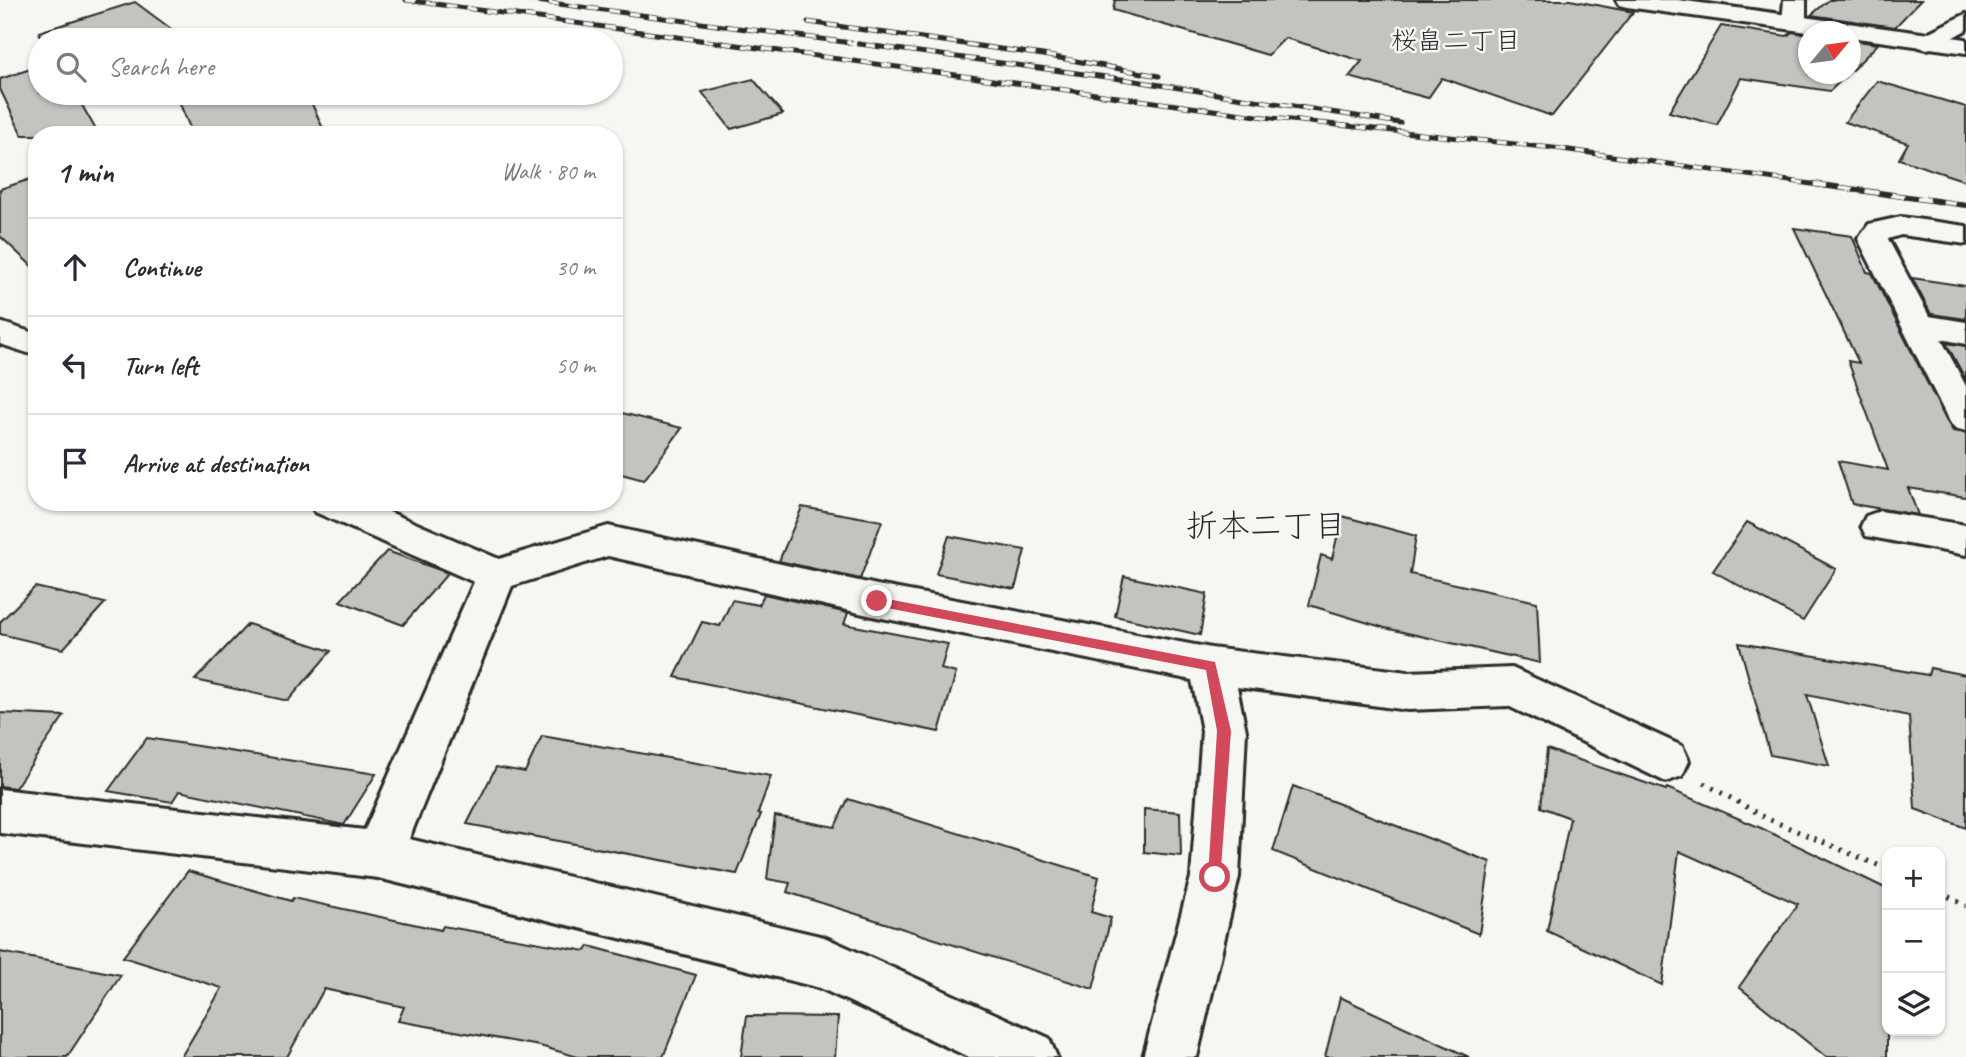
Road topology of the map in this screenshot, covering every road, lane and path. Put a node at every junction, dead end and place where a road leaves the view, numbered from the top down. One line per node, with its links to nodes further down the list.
1 (1627, 0): 2 (street)
2 (1794, 12): 4 (street)
3 (1966, 21): 4 (street)
4 (1927, 42): 5 (street)
5 (1966, 46)
6 (1966, 235): 7 (street)
7 (1918, 325): 9 (street); 11 (street)
8 (0, 333): 10 (street)
9 (1966, 333)
10 (28, 342)
11 (1966, 419)
12 (349, 511): 15 (street)
13 (1880, 526): 14 (street)
14 (1966, 540)
15 (497, 575): 16 (street); 19 (street)
16 (1211, 666): 17 (street); 24 (street)
17 (1666, 761): 20 (path)
18 (0, 811): 19 (street)
19 (378, 855): 23 (street)
20 (1882, 867)
21 (1945, 895): 22 (path)
22 (1966, 906)
23 (1030, 1057)
24 (1170, 1057)

